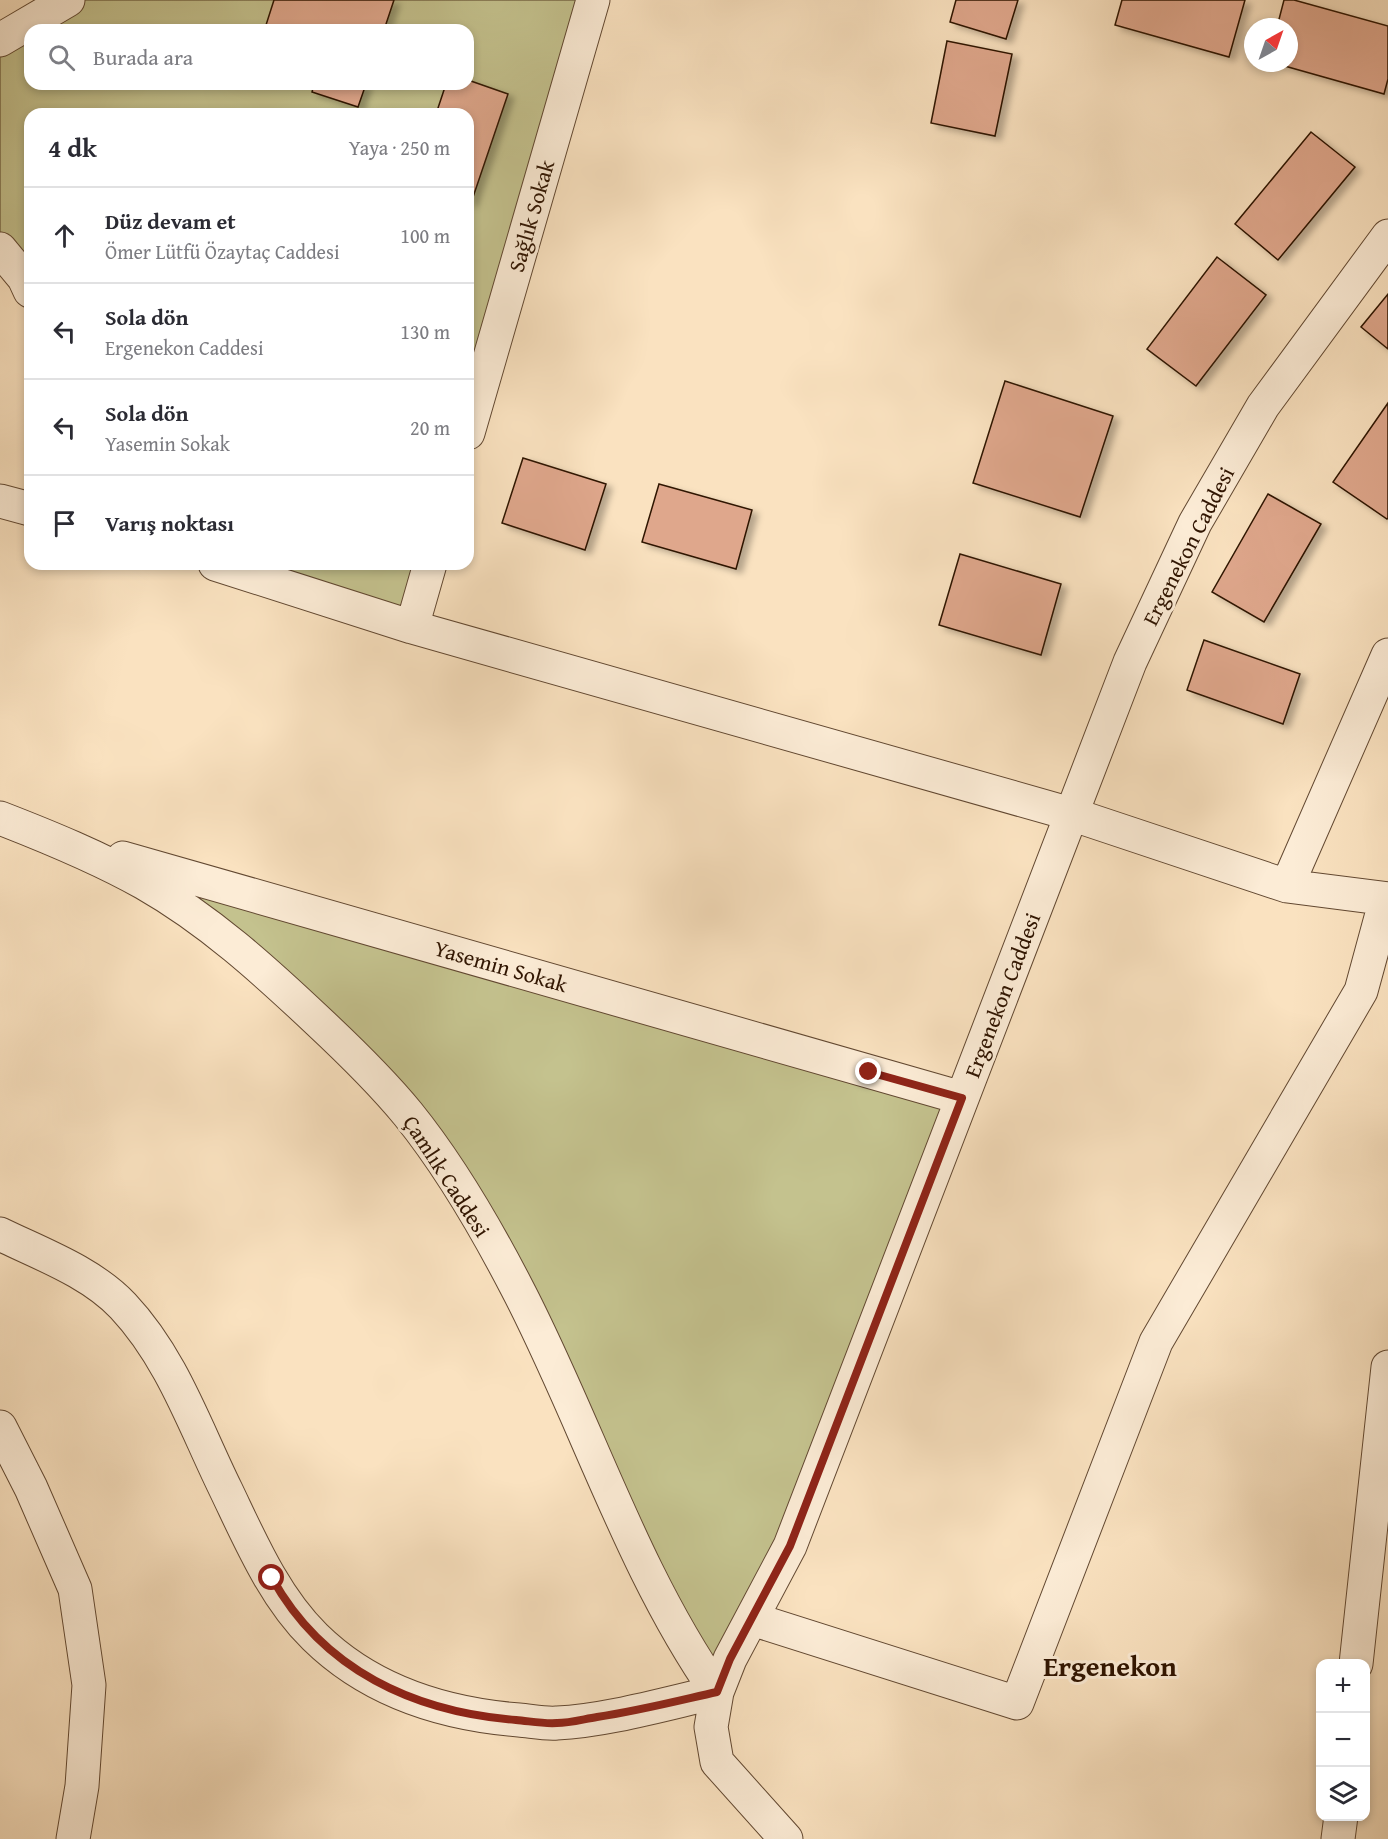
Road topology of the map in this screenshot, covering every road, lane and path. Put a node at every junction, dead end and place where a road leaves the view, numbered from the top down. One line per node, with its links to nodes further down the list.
1 (68, 0): 3 (street)
2 (593, 0): 9 (street, Sağlık Sokak)
3 (27, 24)
4 (24, 26): 5 (street)
5 (0, 40)
6 (1388, 236): 16 (street, Ergenekon Caddesi)
7 (0, 249): 8 (street)
8 (24, 278)
9 (474, 412)
10 (0, 501): 11 (street)
11 (24, 507)
12 (234, 570): 14 (street)
13 (428, 570): 14 (street)
14 (412, 627): 16 (street)
15 (1388, 654): 19 (street)
16 (1071, 814): 19 (street); 21 (street, Ergenekon Caddesi)
17 (0, 818): 18 (street, Çamlık Caddesi)
18 (40, 834): 21 (street, Yasemin Sokak); 27 (street, Çamlık Caddesi)
19 (1287, 886): 20 (street)
20 (1387, 899): 25 (street)
21 (962, 1098): 25 (street, Ergenekon Caddesi)
22 (0, 1234): 27 (street)
23 (1388, 1367): 26 (street)
24 (0, 1427): 29 (street)
25 (752, 1619): 27 (street, Ergenekon Caddesi)
26 (1357, 1659)
27 (717, 1692): 30 (street, Ergenekon Caddesi)
28 (1340, 1821): 31 (street)
29 (73, 1839)
30 (786, 1839)
31 (1338, 1839)

